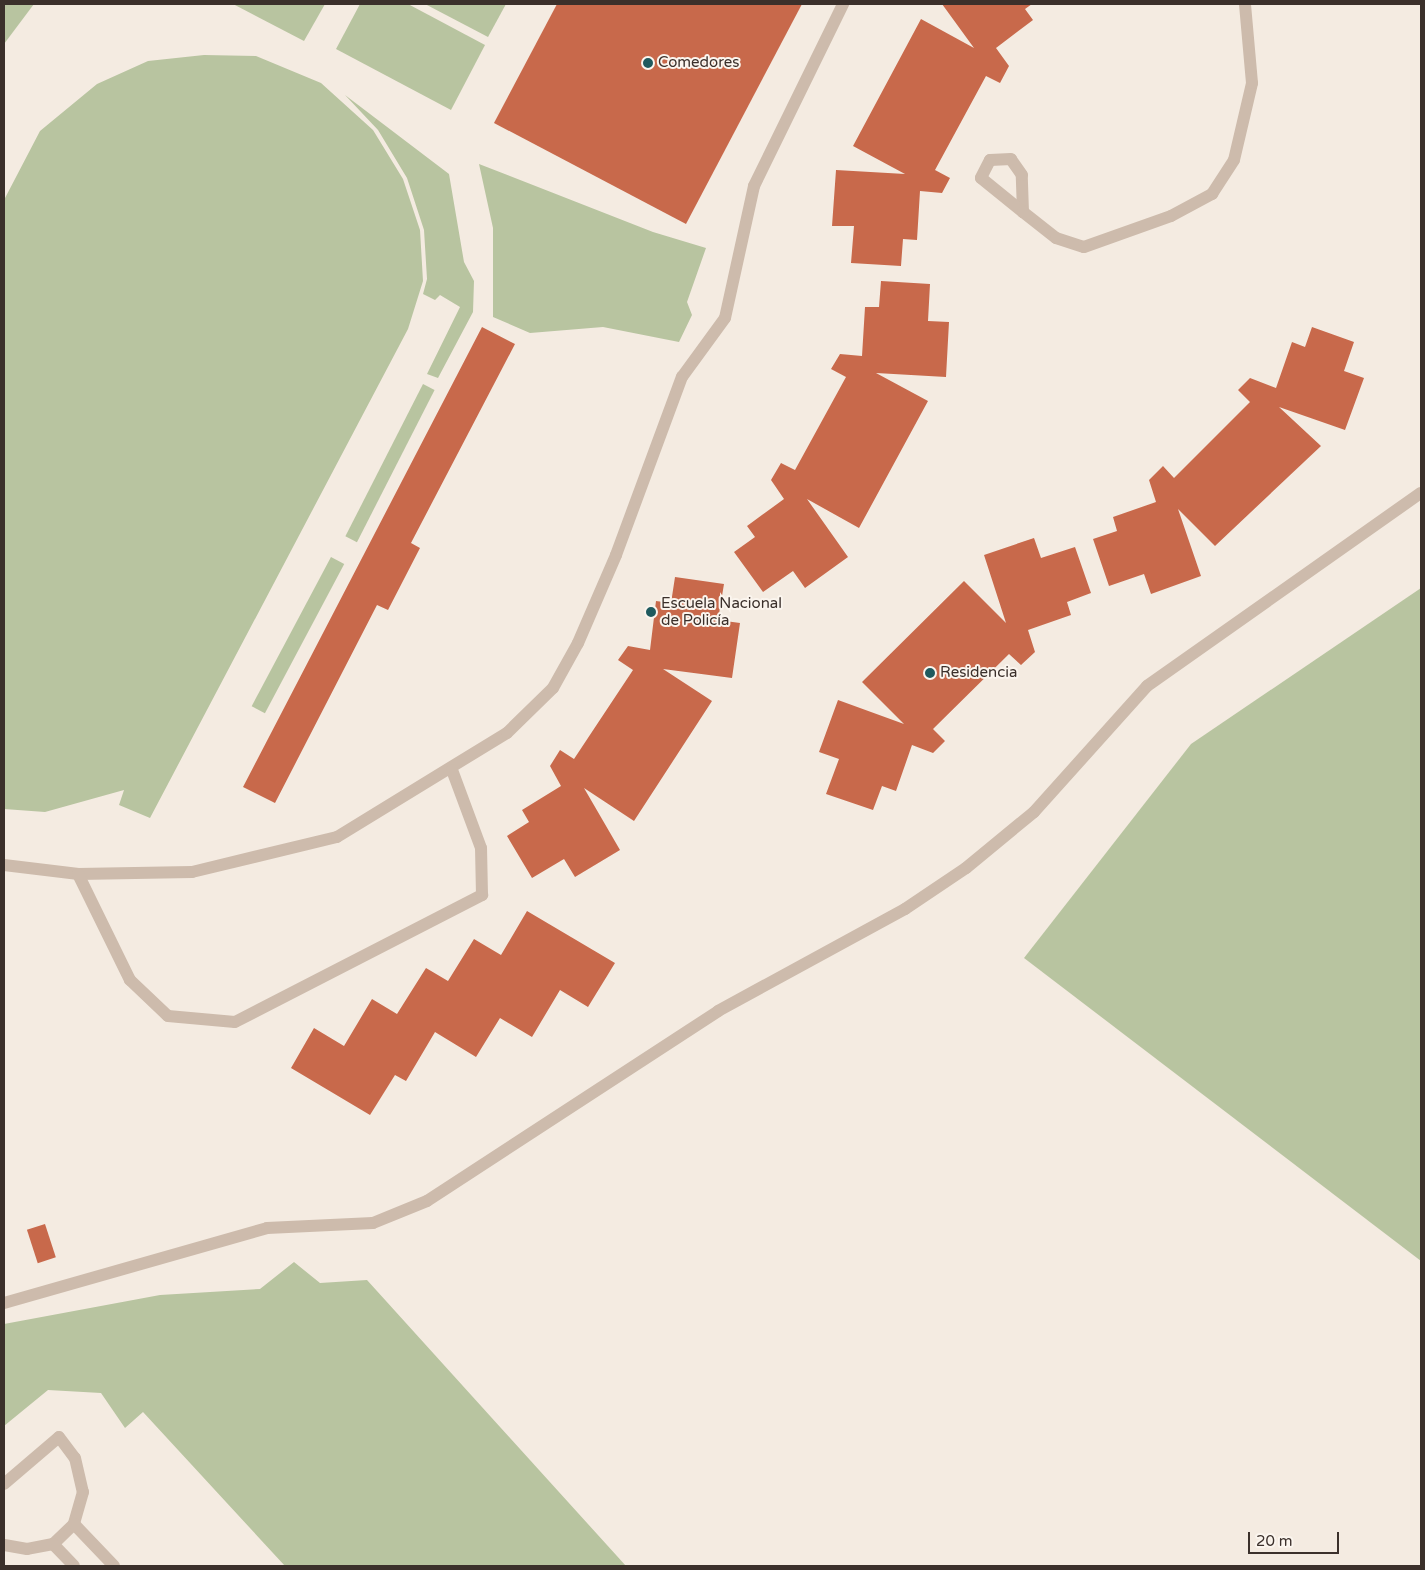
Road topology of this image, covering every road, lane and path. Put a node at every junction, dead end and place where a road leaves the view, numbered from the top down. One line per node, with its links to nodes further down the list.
1 (843, 4): 5 (street)
2 (1245, 4): 3 (street)
3 (1023, 212)
4 (1421, 493): 8 (street)
5 (452, 770): 7 (street); 7 (street)
6 (4, 865): 7 (street)
7 (78, 874)
8 (4, 1303)
9 (4, 1484): 10 (street)
10 (74, 1524): 12 (street); 14 (street)
11 (4, 1544): 12 (street)
12 (53, 1544): 13 (street)
13 (74, 1566)
14 (114, 1566)

